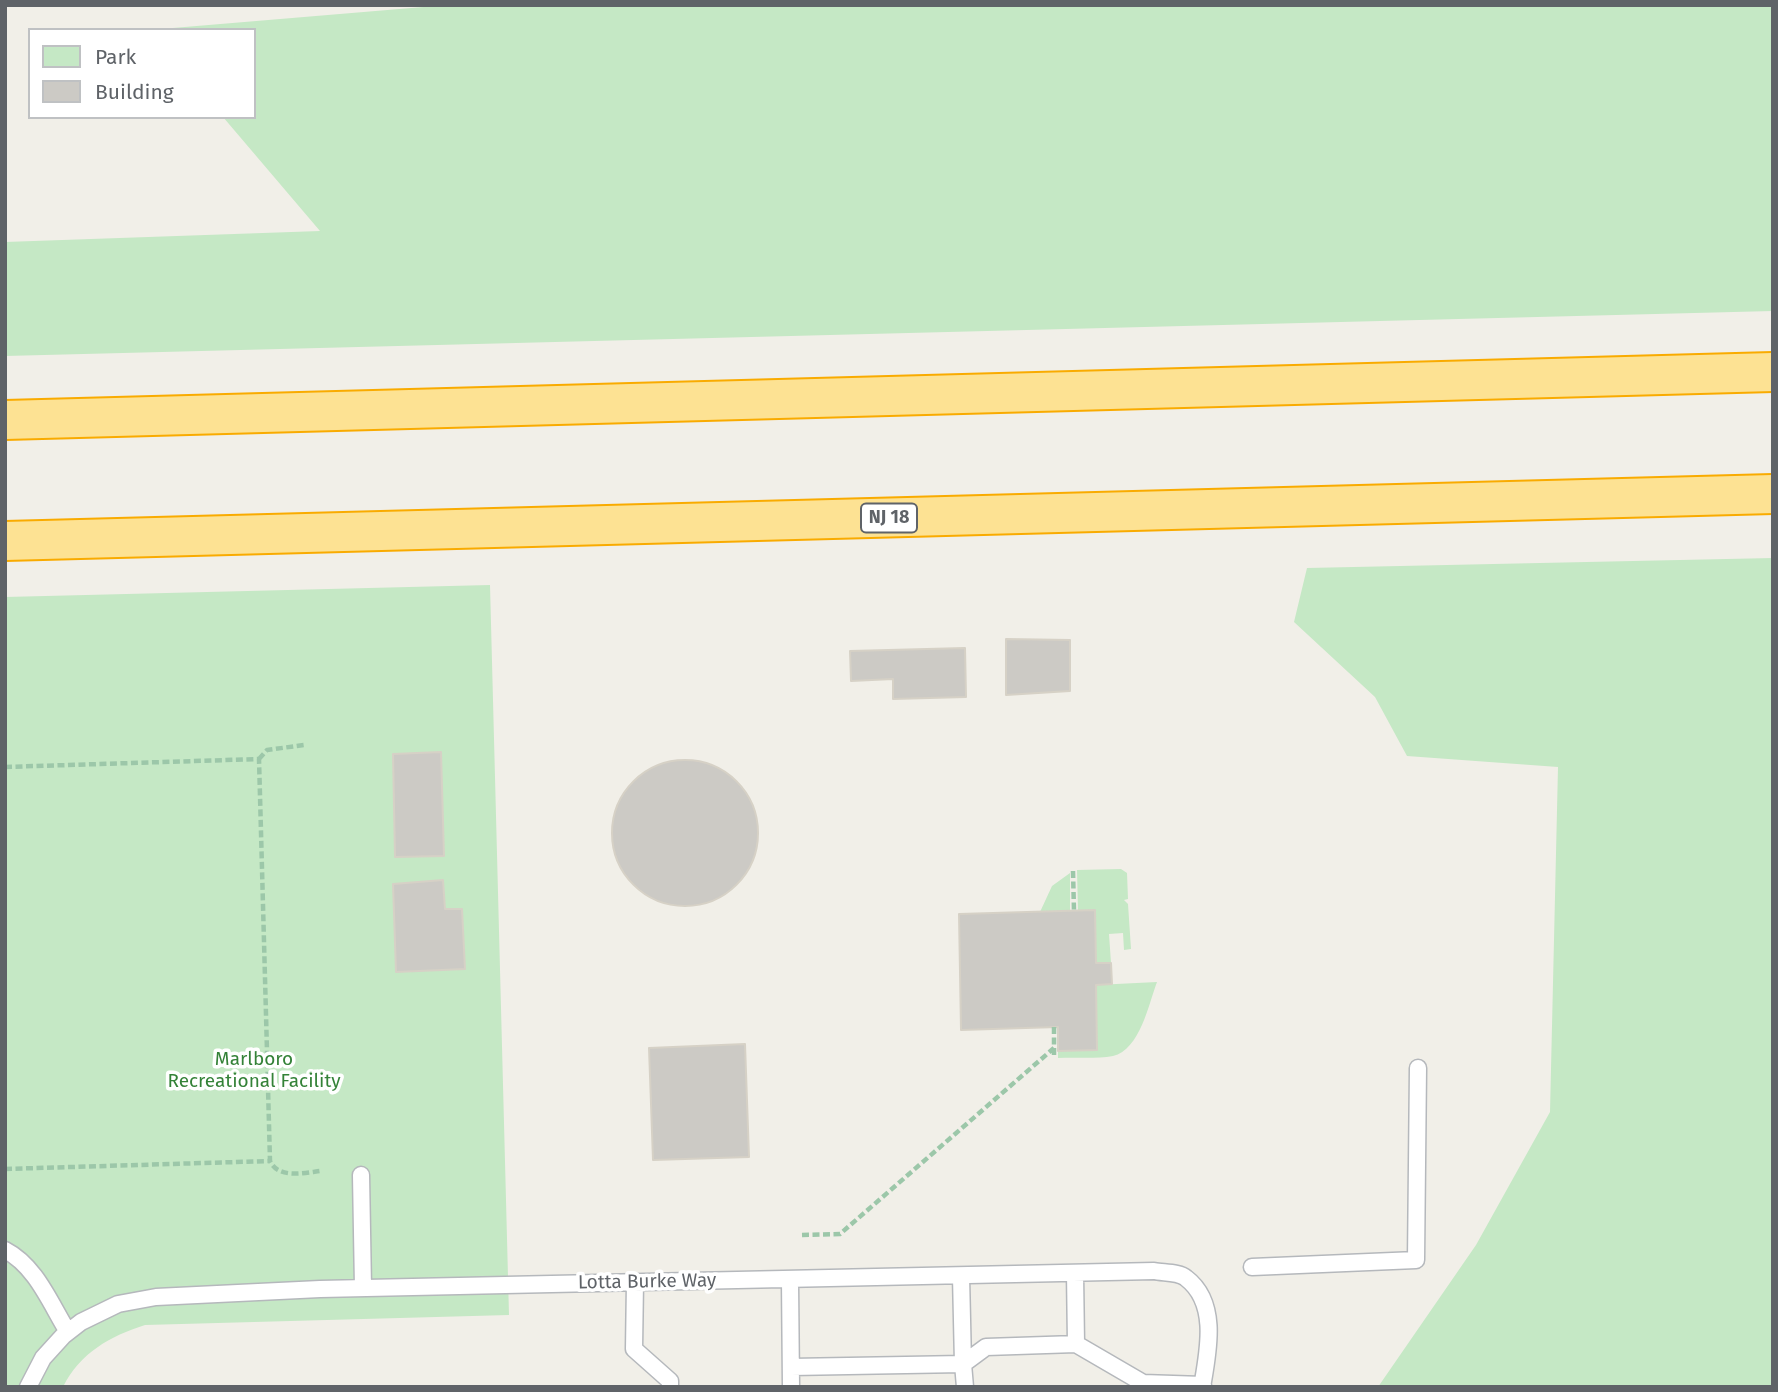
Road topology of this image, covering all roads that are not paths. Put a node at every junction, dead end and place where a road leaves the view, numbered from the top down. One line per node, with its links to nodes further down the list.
1 (1773, 372): 2 (highway)
2 (5, 420)
3 (1773, 494): 4 (highway, NJ 18)
4 (5, 541)
5 (1418, 1068): 8 (lane)
6 (361, 1175): 13 (lane)
7 (5, 1250): 14 (lane)
8 (1252, 1267)
9 (1075, 1273): 10 (lane, Lotta Burke Way); 15 (lane); 19 (lane, Lotta Burke Way)
10 (961, 1276): 11 (lane, Lotta Burke Way); 16 (lane)
11 (790, 1281): 12 (lane, Lotta Burke Way); 17 (lane)
12 (635, 1282): 13 (lane, Lotta Burke Way); 21 (lane)
13 (363, 1288): 14 (lane, Lotta Burke Way)
14 (68, 1332): 20 (lane, Lotta Burke Way)
15 (1076, 1345): 16 (lane); 18 (lane)
16 (963, 1364): 17 (lane); 23 (lane)
17 (791, 1367): 22 (lane)
18 (1143, 1385): 19 (lane)
19 (1203, 1386)
20 (29, 1387)
21 (670, 1387)
22 (792, 1387)
23 (965, 1387)

